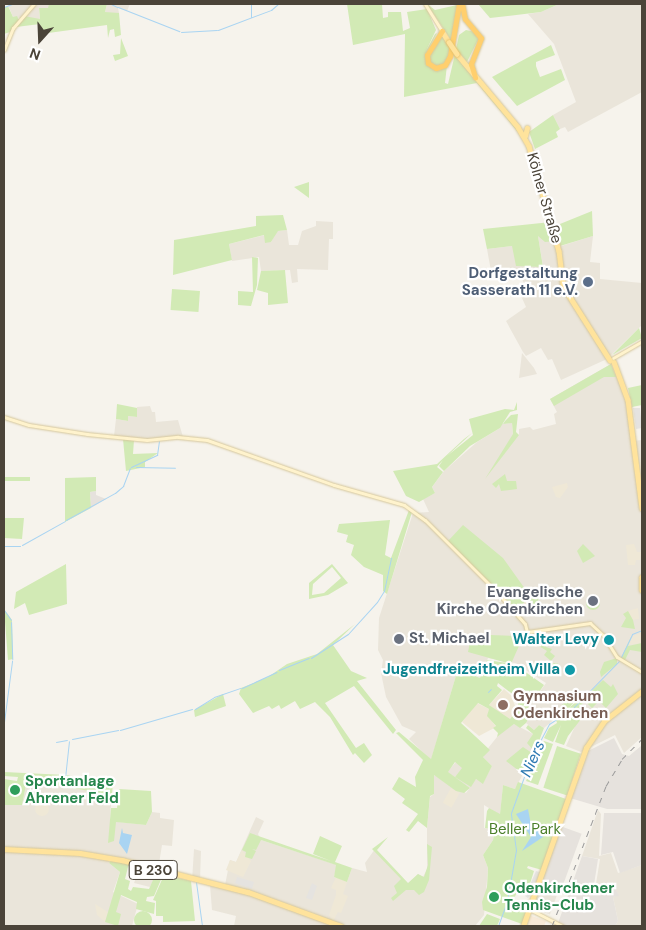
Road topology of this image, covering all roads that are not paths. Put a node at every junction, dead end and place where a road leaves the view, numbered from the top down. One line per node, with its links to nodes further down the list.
1 (34, 4): 5 (main road)
2 (425, 4): 4 (main road)
3 (460, 4): 4 (highway); 6 (highway)
4 (442, 31): 7 (main road, Kölner Straße, bridge)
5 (4, 50)
6 (472, 62): 7 (highway); 8 (highway)
7 (467, 67): 8 (main road, Kölner Straße)
8 (475, 77): 10 (main road, Kölner Straße)
9 (526, 128): 10 (main road)
10 (525, 137): 12 (main road, Kölner Straße)
11 (642, 341): 12 (main road)
12 (613, 360): 14 (main road, Kölner Straße)
13 (4, 417): 17 (main road)
14 (642, 508)
15 (642, 577): 16 (main road)
16 (642, 590)
17 (642, 672)
18 (642, 691): 20 (main road)
19 (4, 849): 21 (main road, B 230)
20 (529, 909): 22 (main road); 23 (main road)
21 (341, 926)
22 (523, 926)
23 (563, 926)

